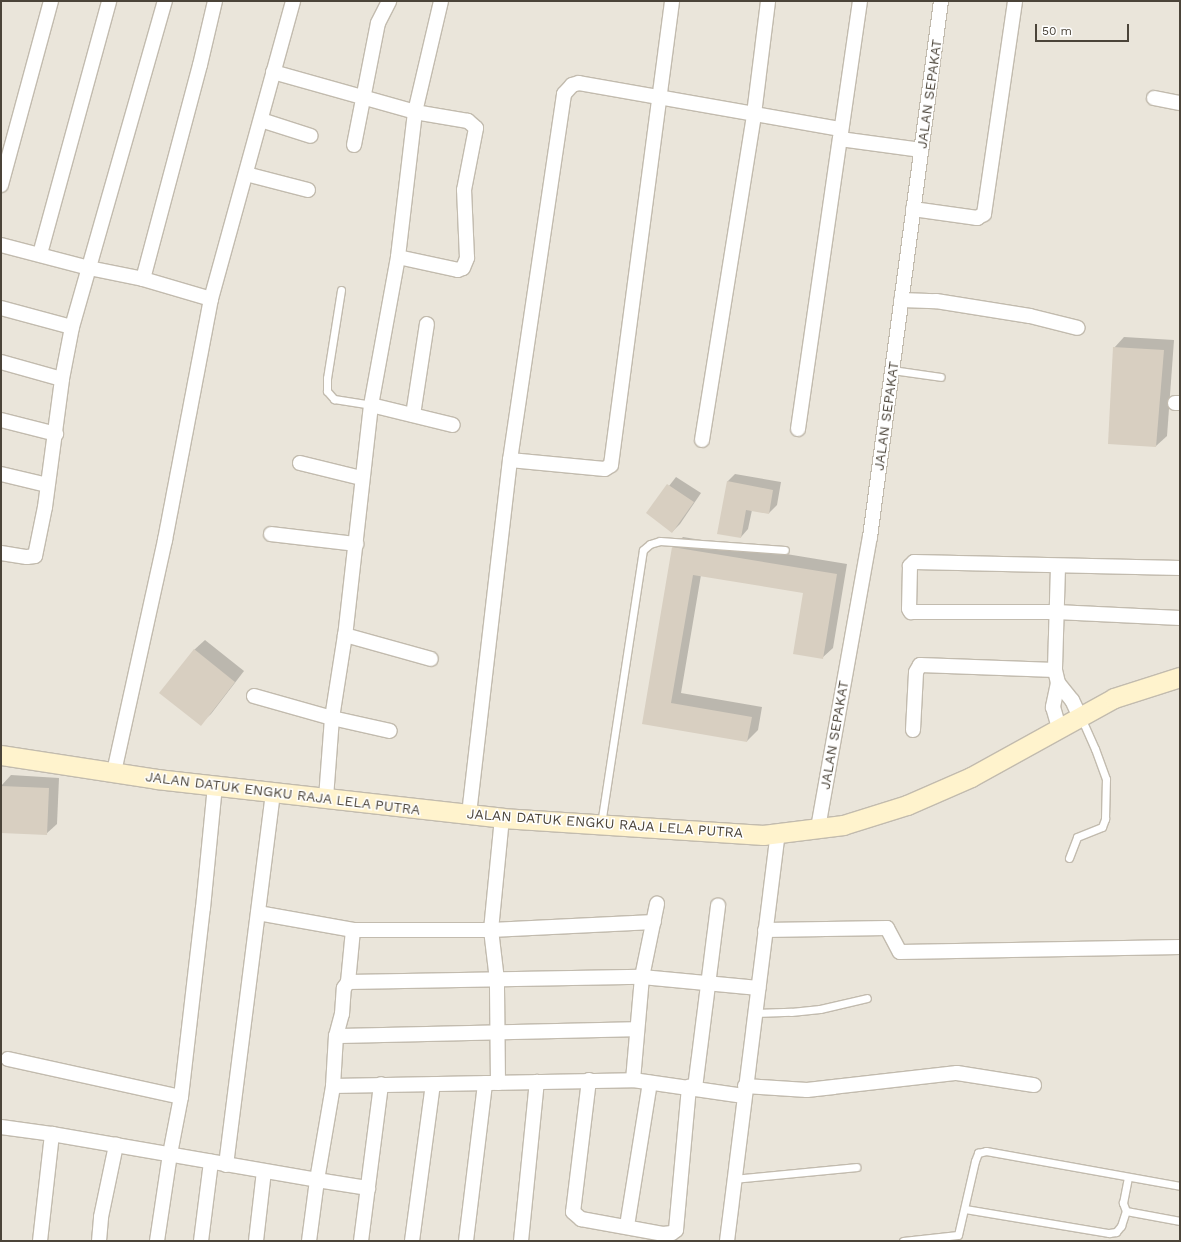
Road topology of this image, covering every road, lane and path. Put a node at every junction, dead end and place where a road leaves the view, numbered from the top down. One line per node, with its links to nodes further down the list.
1 (51, 1): 26 (street)
2 (109, 1): 30 (street)
3 (165, 1): 32 (street)
4 (215, 1): 33 (street)
5 (293, 1): 13 (street)
6 (389, 1): 14 (street)
7 (441, 1): 18 (street)
8 (672, 1): 15 (street)
9 (768, 1): 19 (street)
10 (860, 1): 21 (street)
11 (941, 1): 24 (street, JALAN SEPAKAT)
12 (1015, 1): 28 (street)
13 (273, 72): 14 (street); 20 (street)
14 (362, 97): 18 (street); 23 (street)
15 (659, 98): 19 (street); 52 (street); 52 (street)
16 (1154, 98): 17 (street)
17 (1180, 103)
18 (415, 112): 31 (street); 31 (street)
19 (754, 114): 21 (street); 51 (street)
20 (260, 120): 22 (street); 25 (street)
21 (841, 134): 24 (street); 49 (street)
22 (311, 136)
23 (354, 145)
24 (921, 150): 28 (street, JALAN SEPAKAT)
25 (246, 174): 27 (street); 35 (street)
26 (1, 186)
27 (308, 190)
28 (914, 209): 36 (street, JALAN SEPAKAT)
29 (1, 245): 30 (street)
30 (40, 254): 32 (street)
31 (398, 257): 45 (street)
32 (89, 268): 33 (street); 39 (street)
33 (143, 279): 35 (street)
34 (341, 290): 45 (lane)
35 (211, 299): 76 (street)
36 (901, 300): 40 (street); 42 (street, JALAN SEPAKAT)
37 (1, 308): 39 (street)
38 (427, 324): 46 (street)
39 (72, 327): 44 (street)
40 (1078, 328)
41 (1, 362): 44 (street)
42 (892, 370): 43 (lane); 83 (street, JALAN SEPAKAT)
43 (941, 377)
44 (62, 379): 50 (street)
45 (371, 405): 46 (street); 55 (street)
46 (413, 415): 48 (street)
47 (1, 420): 50 (street)
48 (453, 425)
49 (798, 429)
50 (56, 434): 56 (street)
51 (702, 440)
52 (510, 460): 80 (street)
53 (300, 463): 55 (street)
54 (1, 474): 56 (street)
55 (361, 478): 58 (street)
56 (47, 486): 60 (street)
57 (271, 534): 58 (street)
58 (356, 544): 65 (street)
59 (785, 550): 82 (lane)
60 (1, 553)
61 (1058, 566): 62 (street); 63 (street); 63 (street)
62 (1180, 568)
63 (1056, 612): 64 (street); 67 (street)
64 (1180, 618)
65 (345, 635): 66 (street); 71 (street)
66 (431, 659)
67 (1056, 677): 70 (street); 72 (street); 73 (street)
68 (1180, 677): 70 (street, JALAN DATUK ENGKU RAJA LELA PUTRA)
69 (254, 696): 71 (street)
70 (1080, 717): 72 (street, JALAN DATUK ENGKU RAJA LELA PUTRA); 85 (lane)
71 (332, 718): 74 (street); 79 (street)
72 (1059, 728): 83 (street, JALAN DATUK ENGKU RAJA LELA PUTRA)
73 (913, 730)
74 (390, 731)
75 (1, 755): 76 (street, JALAN DATUK ENGKU RAJA LELA PUTRA)
76 (114, 772): 77 (street, JALAN DATUK ENGKU RAJA LELA PUTRA)
77 (215, 786): 78 (street, JALAN DATUK ENGKU RAJA LELA PUTRA); 116 (street)
78 (274, 793): 79 (street, JALAN DATUK ENGKU RAJA LELA PUTRA); 88 (street)
79 (326, 798): 80 (street, JALAN DATUK ENGKU RAJA LELA PUTRA)
80 (469, 814): 81 (street, JALAN DATUK ENGKU RAJA LELA PUTRA)
81 (502, 818): 82 (street, JALAN DATUK ENGKU RAJA LELA PUTRA); 91 (street)
82 (601, 824): 84 (street, JALAN DATUK ENGKU RAJA LELA PUTRA)
83 (818, 828): 84 (street, JALAN DATUK ENGKU RAJA LELA PUTRA)
84 (778, 833): 92 (street)
85 (1069, 858)
86 (657, 904): 89 (street)
87 (718, 905): 97 (street)
88 (258, 913): 90 (street); 122 (street)
89 (654, 922): 91 (street); 94 (street)
90 (353, 930): 91 (street); 96 (street)
91 (491, 930): 95 (street)
92 (765, 930): 93 (street); 98 (street)
93 (1180, 947)
94 (642, 977): 95 (street); 97 (street); 101 (street)
95 (497, 980): 96 (street); 102 (street)
96 (348, 982): 103 (street)
97 (709, 984): 98 (street); 114 (street)
98 (758, 988): 100 (street)
99 (867, 998): 100 (lane)
100 (755, 1013): 115 (street)
101 (637, 1029): 102 (street); 106 (street)
102 (498, 1033): 103 (street); 108 (street)
103 (336, 1036): 113 (street)
104 (8, 1059): 116 (street)
105 (590, 1080): 106 (street); 107 (street); 133 (street)
106 (633, 1080): 109 (street)
107 (537, 1082): 108 (street); 143 (street)
108 (492, 1083): 111 (street); 142 (street)
109 (650, 1083): 114 (street); 133 (street)
110 (381, 1084): 111 (street); 113 (street); 129 (street)
111 (433, 1084): 141 (street)
112 (1034, 1085): 115 (street)
113 (332, 1086): 127 (street)
114 (692, 1088): 115 (street); 133 (street)
115 (745, 1091): 126 (street)
116 (181, 1097): 120 (street)
117 (1, 1127): 118 (street)
118 (52, 1134): 119 (street); 134 (street)
119 (116, 1145): 120 (street); 135 (street)
120 (170, 1154): 121 (street); 136 (street)
121 (211, 1162): 122 (street); 137 (street)
122 (226, 1165): 124 (street)
123 (856, 1167): 126 (lane)
124 (264, 1171): 127 (street); 138 (street)
125 (1128, 1177): 128 (lane); 130 (lane); 131 (lane)
126 (734, 1179): 144 (street)
127 (317, 1180): 129 (street); 139 (street)
128 (1180, 1186)
129 (368, 1188): 140 (street)
130 (965, 1209): 131 (lane); 145 (lane)
131 (1126, 1211): 132 (lane)
132 (1180, 1221)
133 (627, 1226)
134 (40, 1241)
135 (98, 1241)
136 (157, 1241)
137 (201, 1241)
138 (256, 1241)
139 (309, 1241)
140 (361, 1241)
141 (412, 1241)
142 (466, 1241)
143 (521, 1241)
144 (727, 1241)
145 (903, 1241)

